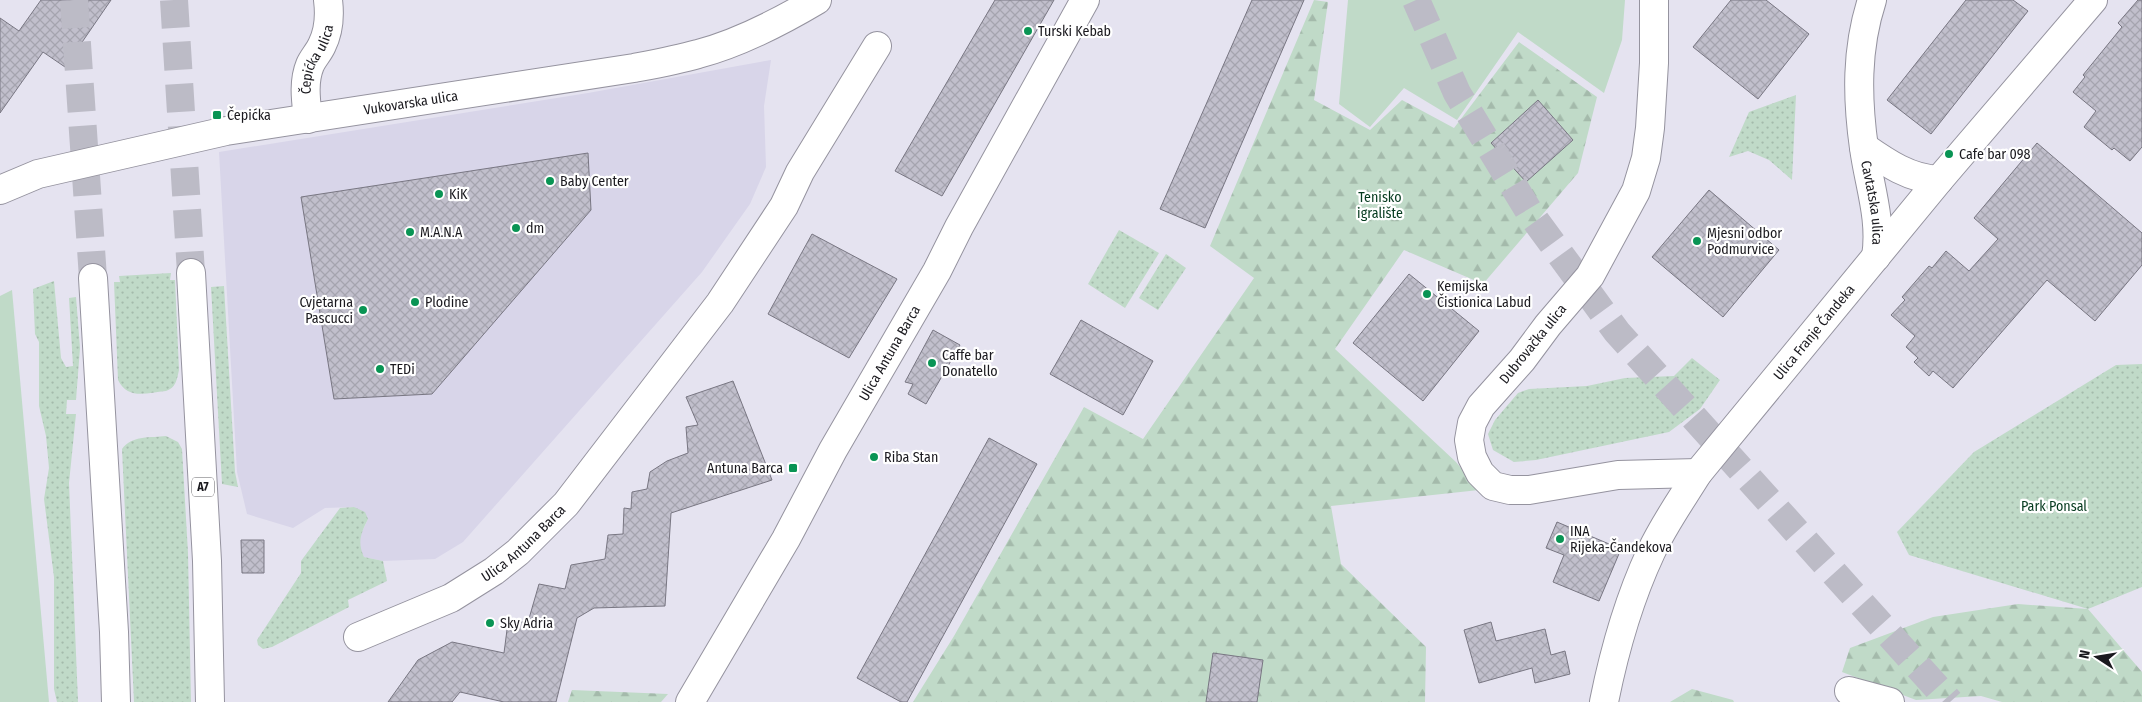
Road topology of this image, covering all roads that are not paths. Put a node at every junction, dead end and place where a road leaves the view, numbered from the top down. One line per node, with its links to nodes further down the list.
1 (328, 0): 8 (main road, Čepićka ulica)
2 (817, 0): 8 (main road, Vukovarska ulica)
3 (1085, 0): 20 (main road, Ulica Antuna Barca)
4 (1654, 0): 15 (main road, Dubrovačka ulica)
5 (1872, 0): 9 (main road, Cavtatska ulica)
6 (2093, 0): 10 (main road, Ulica Franje Čandeka)
7 (877, 46): 16 (main road, Ulica Antuna Barca)
8 (308, 119): 11 (main road, Vukovarska ulica)
9 (1864, 147): 10 (main road, Cavtatska ulica); 12 (main road, Cavtatska ulica)
10 (1939, 180): 12 (main road, Ulica Franje Čandeka)
11 (0, 190)
12 (1876, 257): 15 (main road, Ulica Franje Čandeka)
13 (191, 272): 19 (main road, A7)
14 (93, 278): 18 (main road)
15 (1698, 473): 21 (main road, Ulica Franje Čandeka)
16 (358, 637)
17 (1849, 692): 22 (main road)
18 (116, 702)
19 (210, 702)
20 (690, 702)
21 (1604, 702)
22 (1890, 702)

